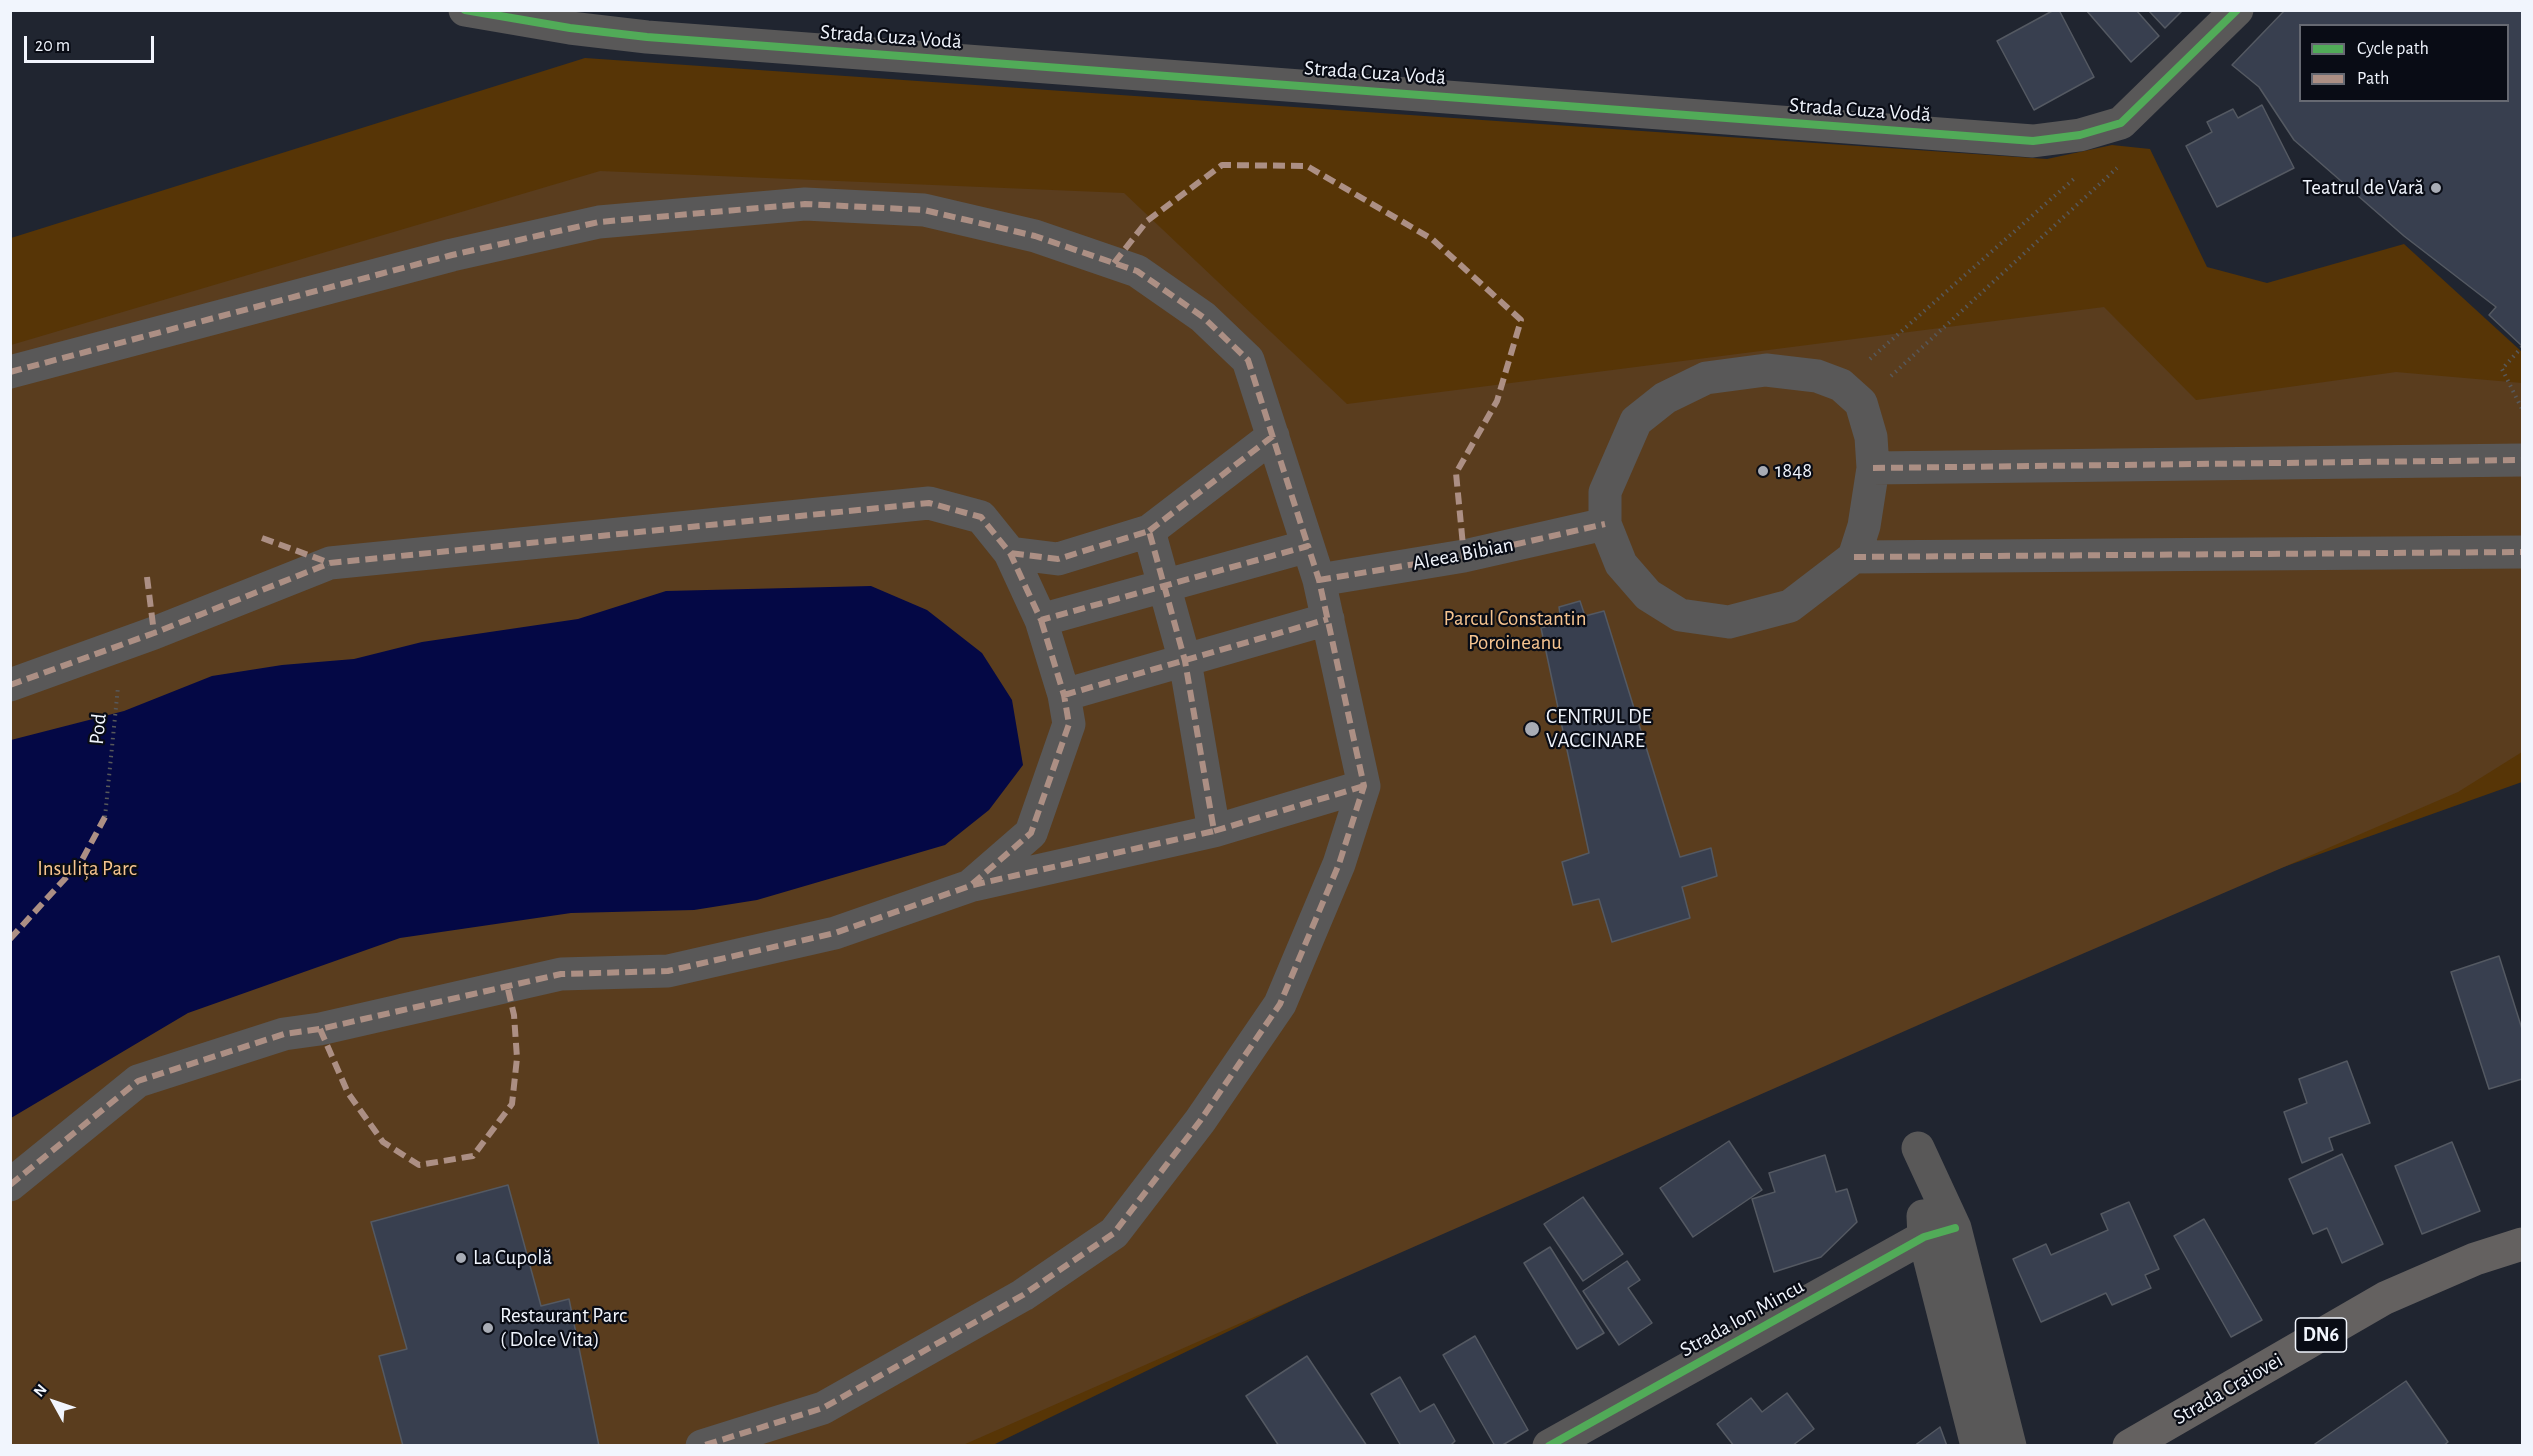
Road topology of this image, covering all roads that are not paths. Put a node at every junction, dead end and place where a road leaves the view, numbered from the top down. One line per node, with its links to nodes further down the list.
1 (465, 10): 3 (street, Strada Cuza Vodă)
2 (2236, 10): 3 (street, Strada Cuza Vodă)
3 (569, 19)
4 (10, 372): 5 (street)
5 (1273, 436): 9 (street); 10 (street)
6 (2523, 460): 7 (street)
7 (1873, 468): 8 (street); 13 (street)
8 (1605, 524): 13 (street); 14 (street, Aleea Bibian)
9 (1149, 531): 12 (street); 15 (street)
10 (1308, 546): 14 (street); 15 (street)
11 (2523, 552): 13 (street)
12 (1010, 553): 17 (street); 19 (street)
13 (1854, 557)
14 (1319, 580): 16 (street)
15 (1166, 585): 17 (street); 18 (street)
16 (1328, 619): 18 (street); 21 (street)
17 (1041, 620): 20 (street)
18 (1185, 661): 20 (street); 22 (street)
19 (10, 685)
20 (1064, 695): 23 (street)
21 (1364, 786): 22 (street); 28 (street)
22 (1214, 831): 23 (street)
23 (970, 886): 24 (street)
24 (10, 1185)
25 (1955, 1227): 26 (street, Strada Ion Mincu); 26 (street); 31 (street)
26 (1924, 1237): 29 (street, Strada Ion Mincu); 30 (street)
27 (2523, 1244): 32 (main road, Strada Craiovei / DN6)
28 (702, 1446)
29 (1549, 1446)
30 (1977, 1446)
31 (2010, 1446)
32 (2129, 1446)

